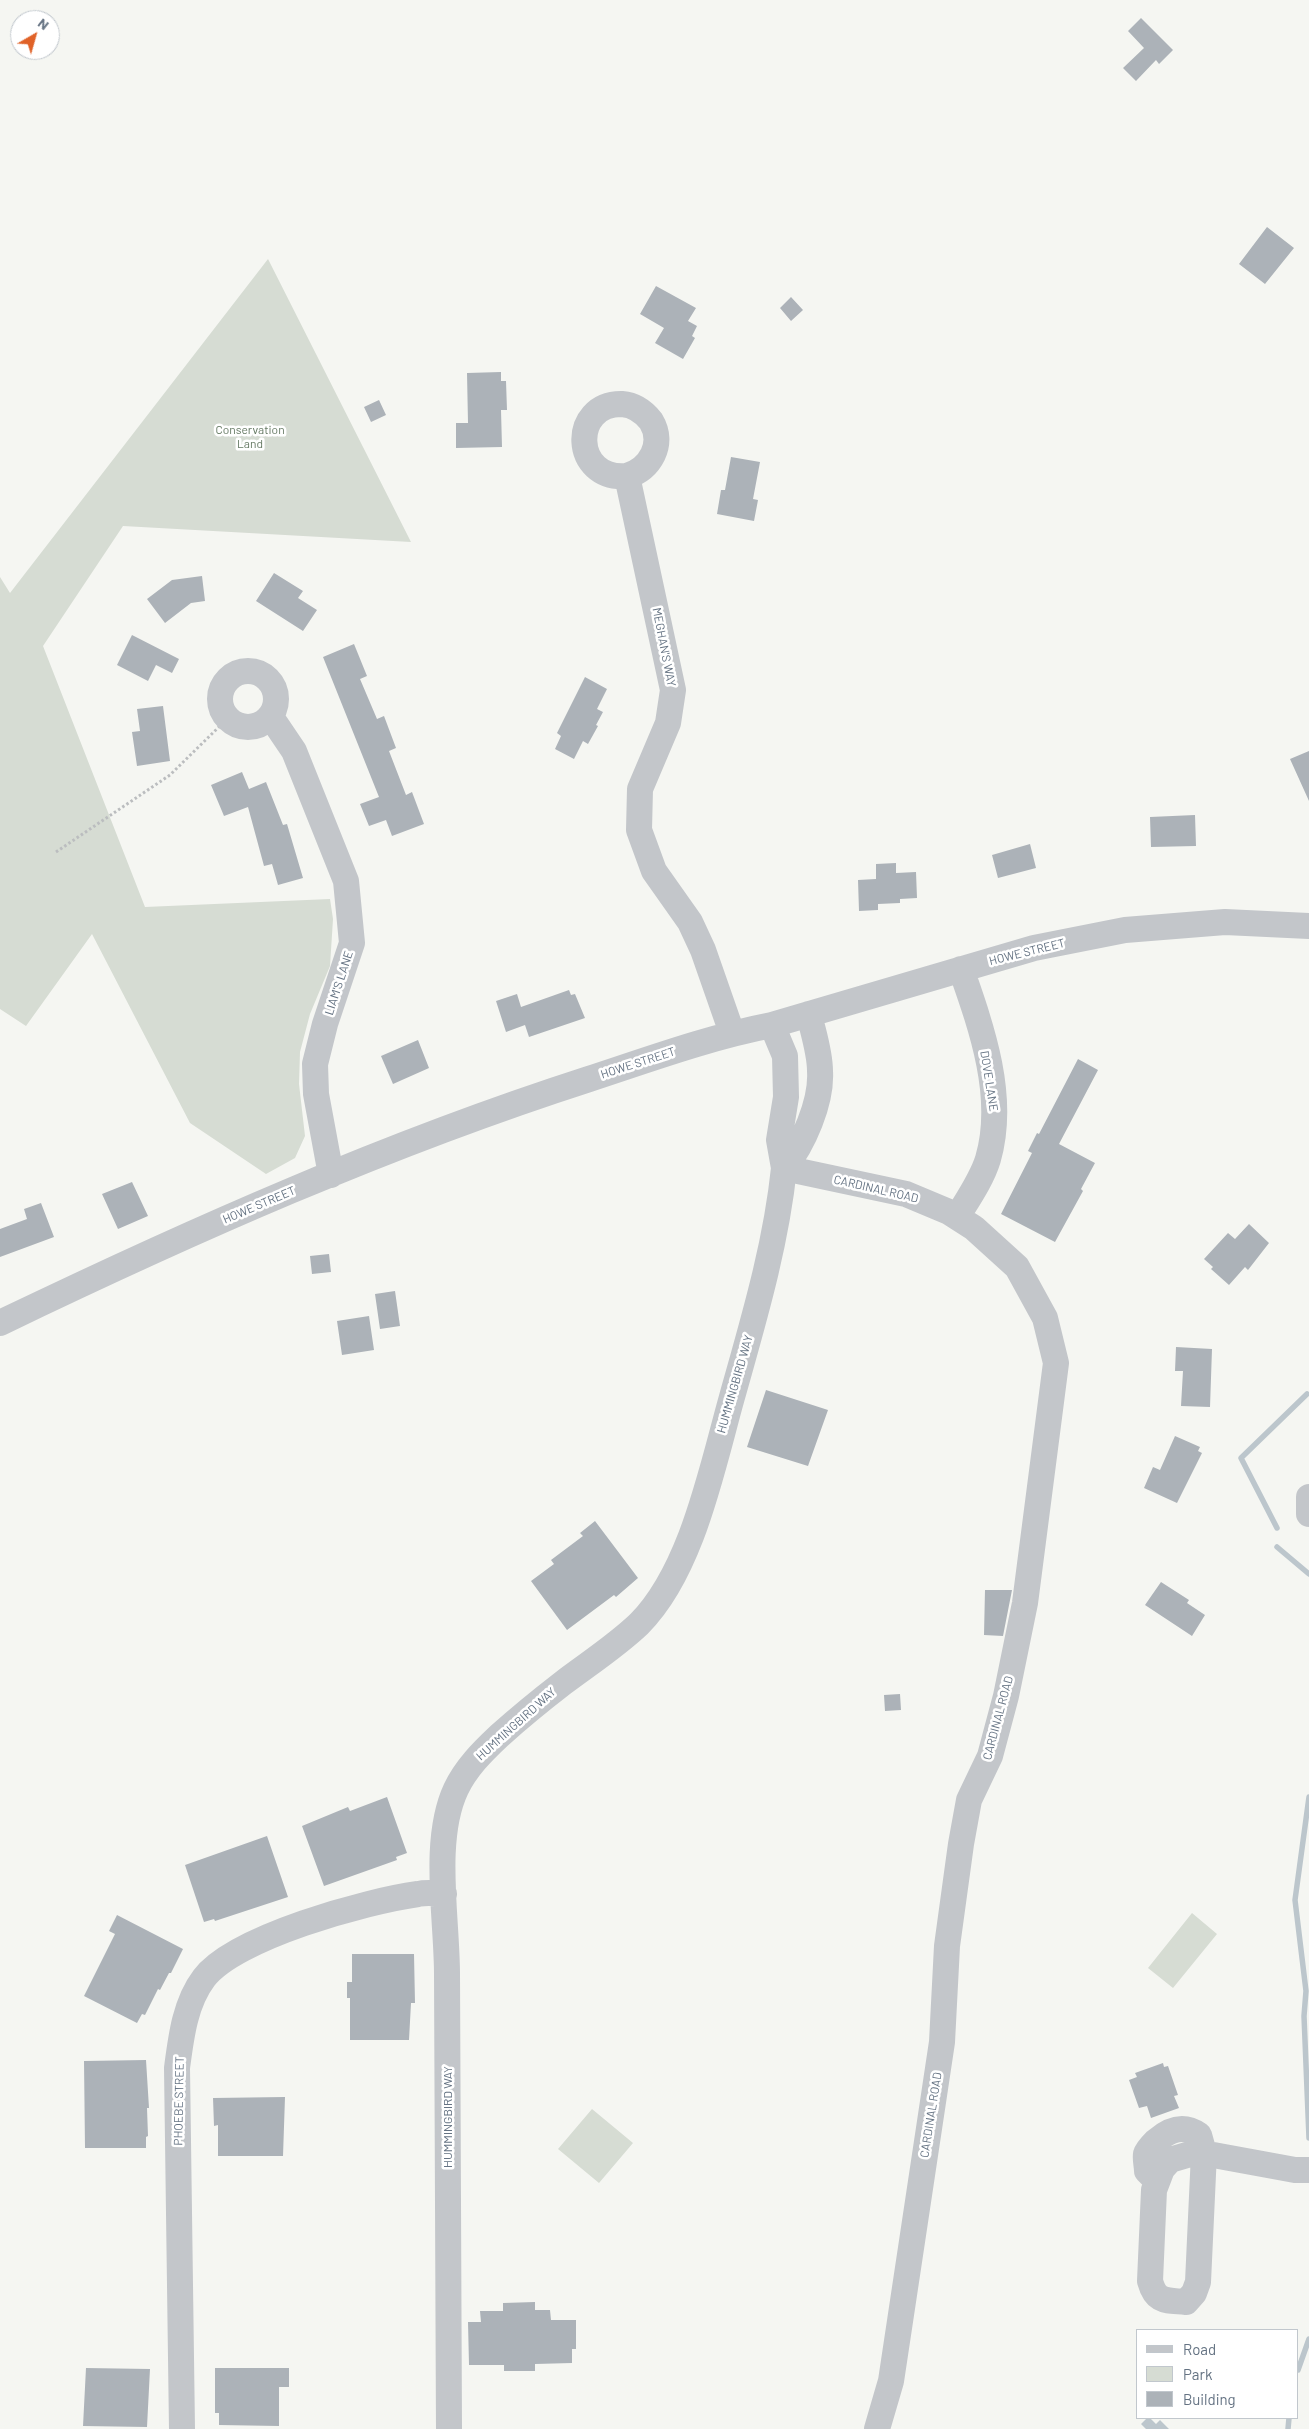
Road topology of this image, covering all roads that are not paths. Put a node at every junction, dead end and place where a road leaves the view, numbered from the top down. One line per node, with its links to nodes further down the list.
1 (627, 476): 7 (street, MEGHAN'S WAY)
2 (271, 717): 2 (street); 9 (street, LIAM'S LANE)
3 (1309, 926): 4 (street, HOWE STREET)
4 (961, 969): 5 (street, HOWE STREET); 10 (street, DOVE LANE)
5 (809, 1014): 6 (street, HOWE STREET); 8 (street, HUMMINGBIRD WAY)
6 (772, 1025): 7 (street, HOWE STREET); 8 (street, HUMMINGBIRD WAY)
7 (732, 1033): 9 (street, HOWE STREET)
8 (784, 1168): 10 (street, CARDINAL ROAD); 14 (street, HUMMINGBIRD WAY)
9 (331, 1175): 11 (street, HOWE STREET)
10 (957, 1216): 19 (street, CARDINAL ROAD)
11 (0, 1323)
12 (1309, 1497): 13 (street)
13 (1309, 1514)
14 (444, 1894): 17 (street, PHOEBE STREET); 18 (street, HUMMINGBIRD WAY)
15 (1204, 2153): 15 (street); 16 (street)
16 (1302, 2170)
17 (182, 2429)
18 (449, 2429)
19 (877, 2429)

